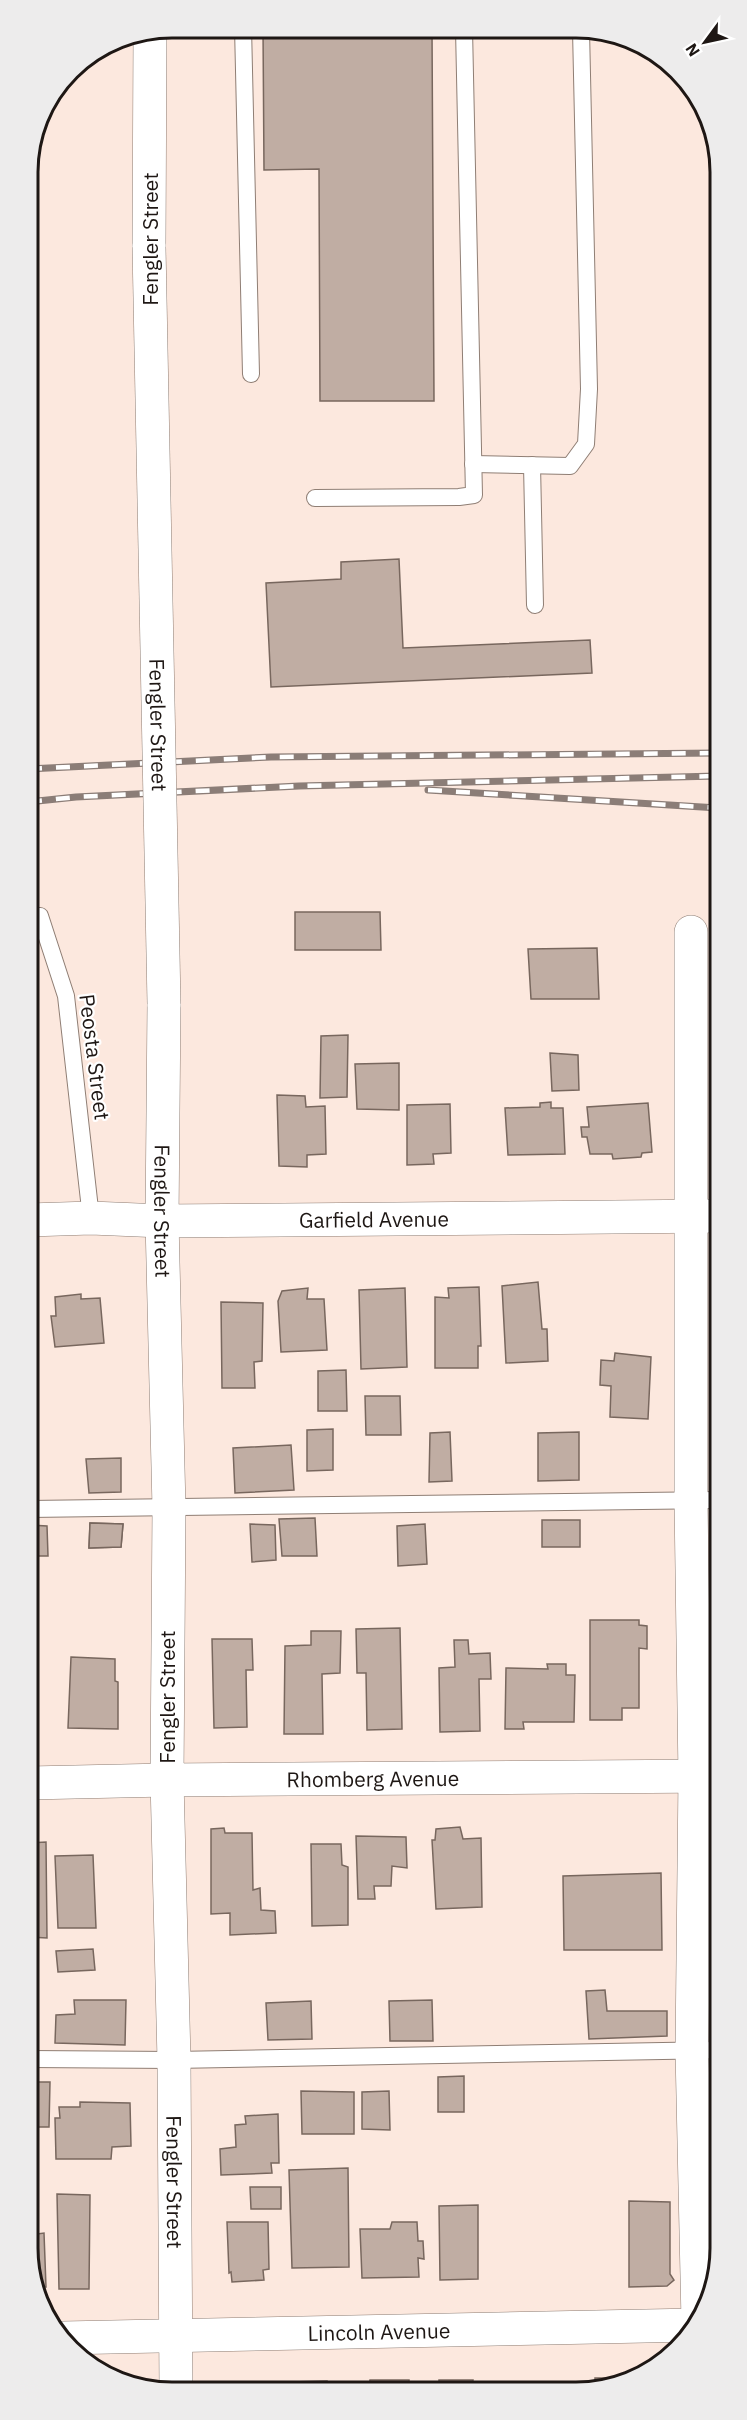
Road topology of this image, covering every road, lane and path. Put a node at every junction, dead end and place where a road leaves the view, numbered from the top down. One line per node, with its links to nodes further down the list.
1 (243, 38): 5 (lane)
2 (464, 38): 6 (lane)
3 (581, 38): 7 (lane)
4 (150, 40): 15 (street, Fengler Street, bridge)
5 (251, 374)
6 (473, 464): 7 (lane); 8 (lane)
7 (532, 465): 9 (lane)
8 (315, 498)
9 (535, 605)
10 (38, 916): 13 (lane, Peosta Street)
11 (691, 932): 12 (street)
12 (705, 1216): 15 (street, Garfield Avenue); 16 (street)
13 (91, 1218): 14 (street, Garfield Avenue); 15 (street, Garfield Avenue)
14 (38, 1220)
15 (162, 1221): 17 (street, Fengler Street)
16 (705, 1500): 17 (lane); 19 (street)
17 (169, 1508): 18 (lane); 20 (street, Fengler Street)
18 (38, 1509)
19 (707, 1776): 20 (street, Rhomberg Avenue); 22 (street)
20 (167, 1780): 21 (street, Rhomberg Avenue); 24 (street, Fengler Street)
21 (38, 1783)
22 (706, 2050): 24 (lane); 25 (street)
23 (38, 2059): 24 (lane)
24 (174, 2060): 27 (street, Fengler Street)
25 (699, 2301)
26 (685, 2325): 27 (street, Lincoln Avenue)
27 (176, 2337): 28 (street, Lincoln Avenue); 29 (street, Fengler Street)
28 (72, 2338)
29 (176, 2382)

